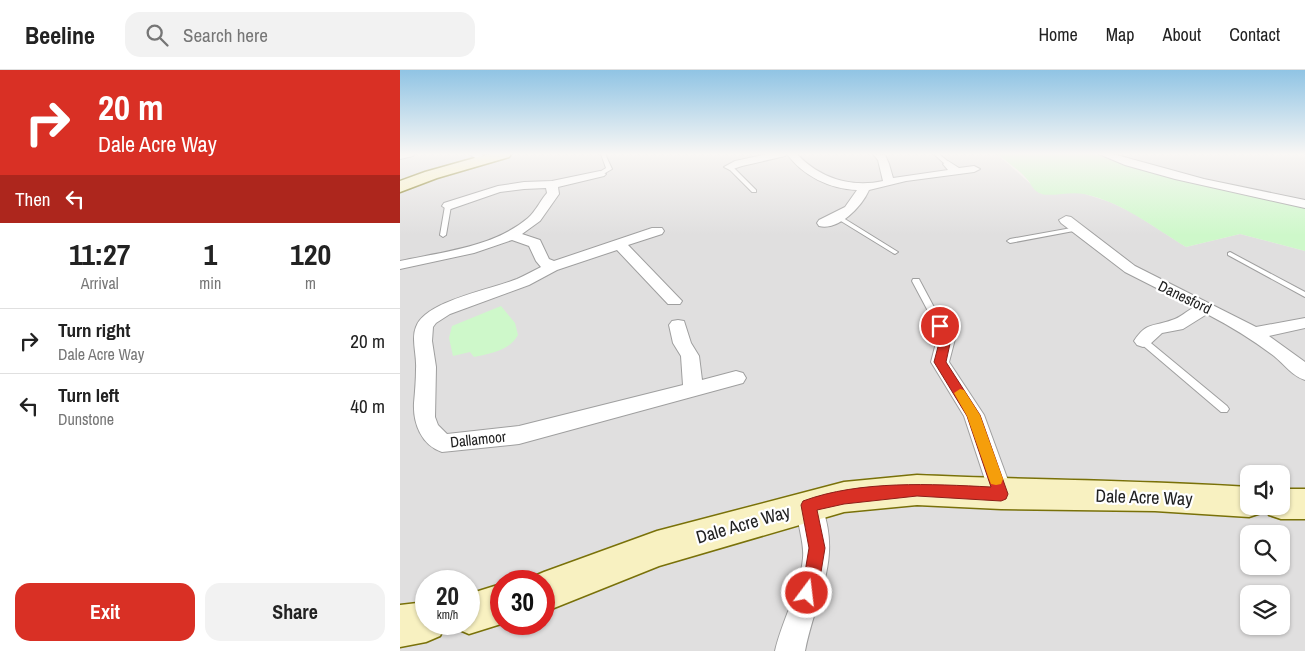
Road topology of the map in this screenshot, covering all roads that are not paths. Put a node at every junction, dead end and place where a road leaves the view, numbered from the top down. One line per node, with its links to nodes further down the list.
1 (415, 181): 9 (street)
2 (569, 181): 8 (street)
3 (744, 181): 11 (lane)
4 (832, 181): 10 (street)
5 (893, 181): 7 (street)
6 (1194, 181): 12 (street)
7 (889, 182): 10 (street)
8 (552, 185): 13 (street); 19 (street)
9 (400, 187)
10 (864, 187): 14 (street)
11 (754, 191)
12 (1305, 204)
13 (448, 206): 18 (lane)
14 (838, 218): 15 (street); 22 (lane)
15 (824, 223)
16 (1072, 225): 20 (lane); 29 (street, Danesford)
17 (657, 231): 21 (street, Dallamoor)
18 (443, 235)
19 (512, 235): 24 (street); 25 (street)
20 (1010, 241)
21 (620, 245): 25 (street, Dallamoor); 28 (street)
22 (895, 252)
23 (1230, 254): 27 (lane)
24 (400, 265)
25 (552, 267): 37 (street, Dallamoor)
26 (916, 281): 32 (lane)
27 (1305, 296)
28 (674, 301)
29 (1206, 307): 33 (street, Danesford); 34 (street)
30 (1305, 323): 33 (street)
31 (678, 325): 37 (street)
32 (940, 326): 39 (street)
33 (1254, 334): 35 (street, Danesford)
34 (1143, 341): 38 (lane)
35 (1305, 373)
36 (736, 378): 37 (street, Dallamoor)
37 (693, 389)
38 (1224, 409)
39 (1001, 494): 40 (street, Dale Acre Way); 43 (street, Dale Acre Way)
40 (1240, 501)
41 (1290, 504): 42 (street)
42 (1305, 504)
43 (809, 505): 44 (street, Dale Acre Way); 47 (street)
44 (555, 588)
45 (415, 624): 46 (street)
46 (400, 626)
47 (790, 651)

